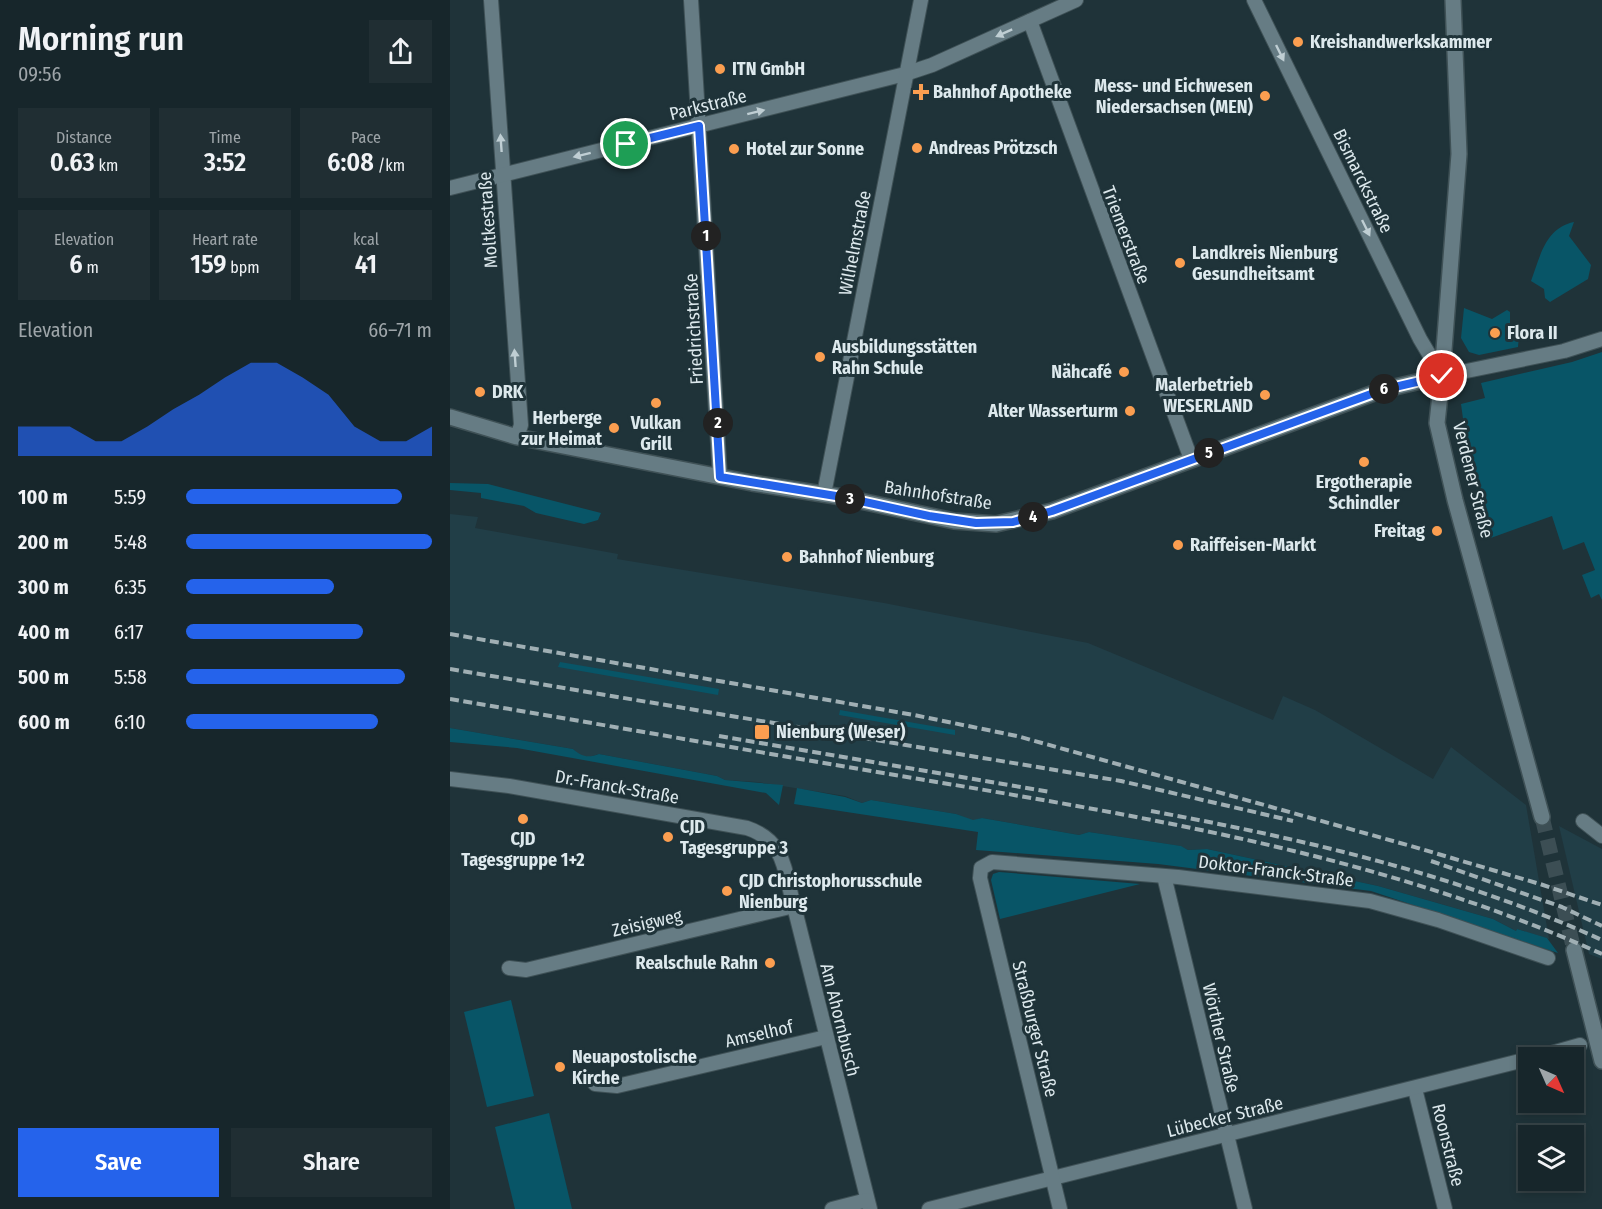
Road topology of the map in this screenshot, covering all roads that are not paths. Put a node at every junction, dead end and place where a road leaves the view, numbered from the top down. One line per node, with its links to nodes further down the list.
1 (491, 0): 10 (street, Moltkestraße, one-way to 1)
2 (691, 0): 9 (street, Friedrichstraße)
3 (921, 0): 8 (street, Wilhelmstraße)
4 (1076, 0): 7 (street, Parkstraße)
5 (1254, 0): 13 (street, Bismarckstraße, one-way to 13)
6 (1454, 0): 13 (main road, Verdener Straße)
7 (1030, 21): 8 (street, Parkstraße, one-way to 8); 16 (street, Triemerstraße)
8 (905, 74): 9 (street, Parkstraße, one-way to 8); 18 (street, Wilhelmstraße)
9 (699, 126): 10 (street, Parkstraße, one-way to 10); 17 (street, Friedrichstraße)
10 (503, 175): 11 (street, Parkstraße); 15 (street, Moltkestraße, one-way to 10)
11 (450, 188)
12 (1602, 339): 13 (street)
13 (1442, 376): 16 (main road, Bahnhofstraße); 20 (main road, Verdener Straße)
14 (450, 417): 15 (main road, Bahnhofstraße)
15 (517, 437): 17 (main road, Bahnhofstraße)
16 (1191, 459): 18 (main road, Bahnhofstraße)
17 (720, 477): 18 (main road, Bahnhofstraße)
18 (824, 494)
19 (450, 779): 23 (street, Dr.-Franck-Straße)
20 (1542, 817)
21 (1583, 821): 22 (street)
22 (1602, 836)
23 (773, 841): 26 (street, Am Ahornbusch)
24 (992, 862): 25 (street, Doktor-Franck-Straße); 38 (street, Straßburger Straße)
25 (1164, 876): 28 (street, Doktor-Franck-Straße); 37 (street, Wörther Straße)
26 (794, 906): 29 (street, Zeisigweg); 30 (street, Am Ahornbusch)
27 (1574, 950): 33 (main road)
28 (1548, 958)
29 (509, 968)
30 (826, 1037): 35 (street, Amselhof); 39 (street, Am Ahornbusch)
31 (1580, 1046): 32 (street)
32 (1576, 1047)
33 (1602, 1060)
34 (1518, 1062): 36 (street, Lübecker Straße)
35 (595, 1084)
36 (1415, 1089): 37 (street, Lübecker Straße); 44 (street, Roonstraße)
37 (1225, 1135): 38 (street, Lübecker Straße); 43 (street, Wörther Straße)
38 (1053, 1177): 41 (street, Lübecker Straße); 42 (street, Straßburger Straße)
39 (868, 1204): 40 (street)
40 (832, 1209)
41 (929, 1209)
42 (1060, 1209)
43 (1245, 1209)
44 (1445, 1209)

